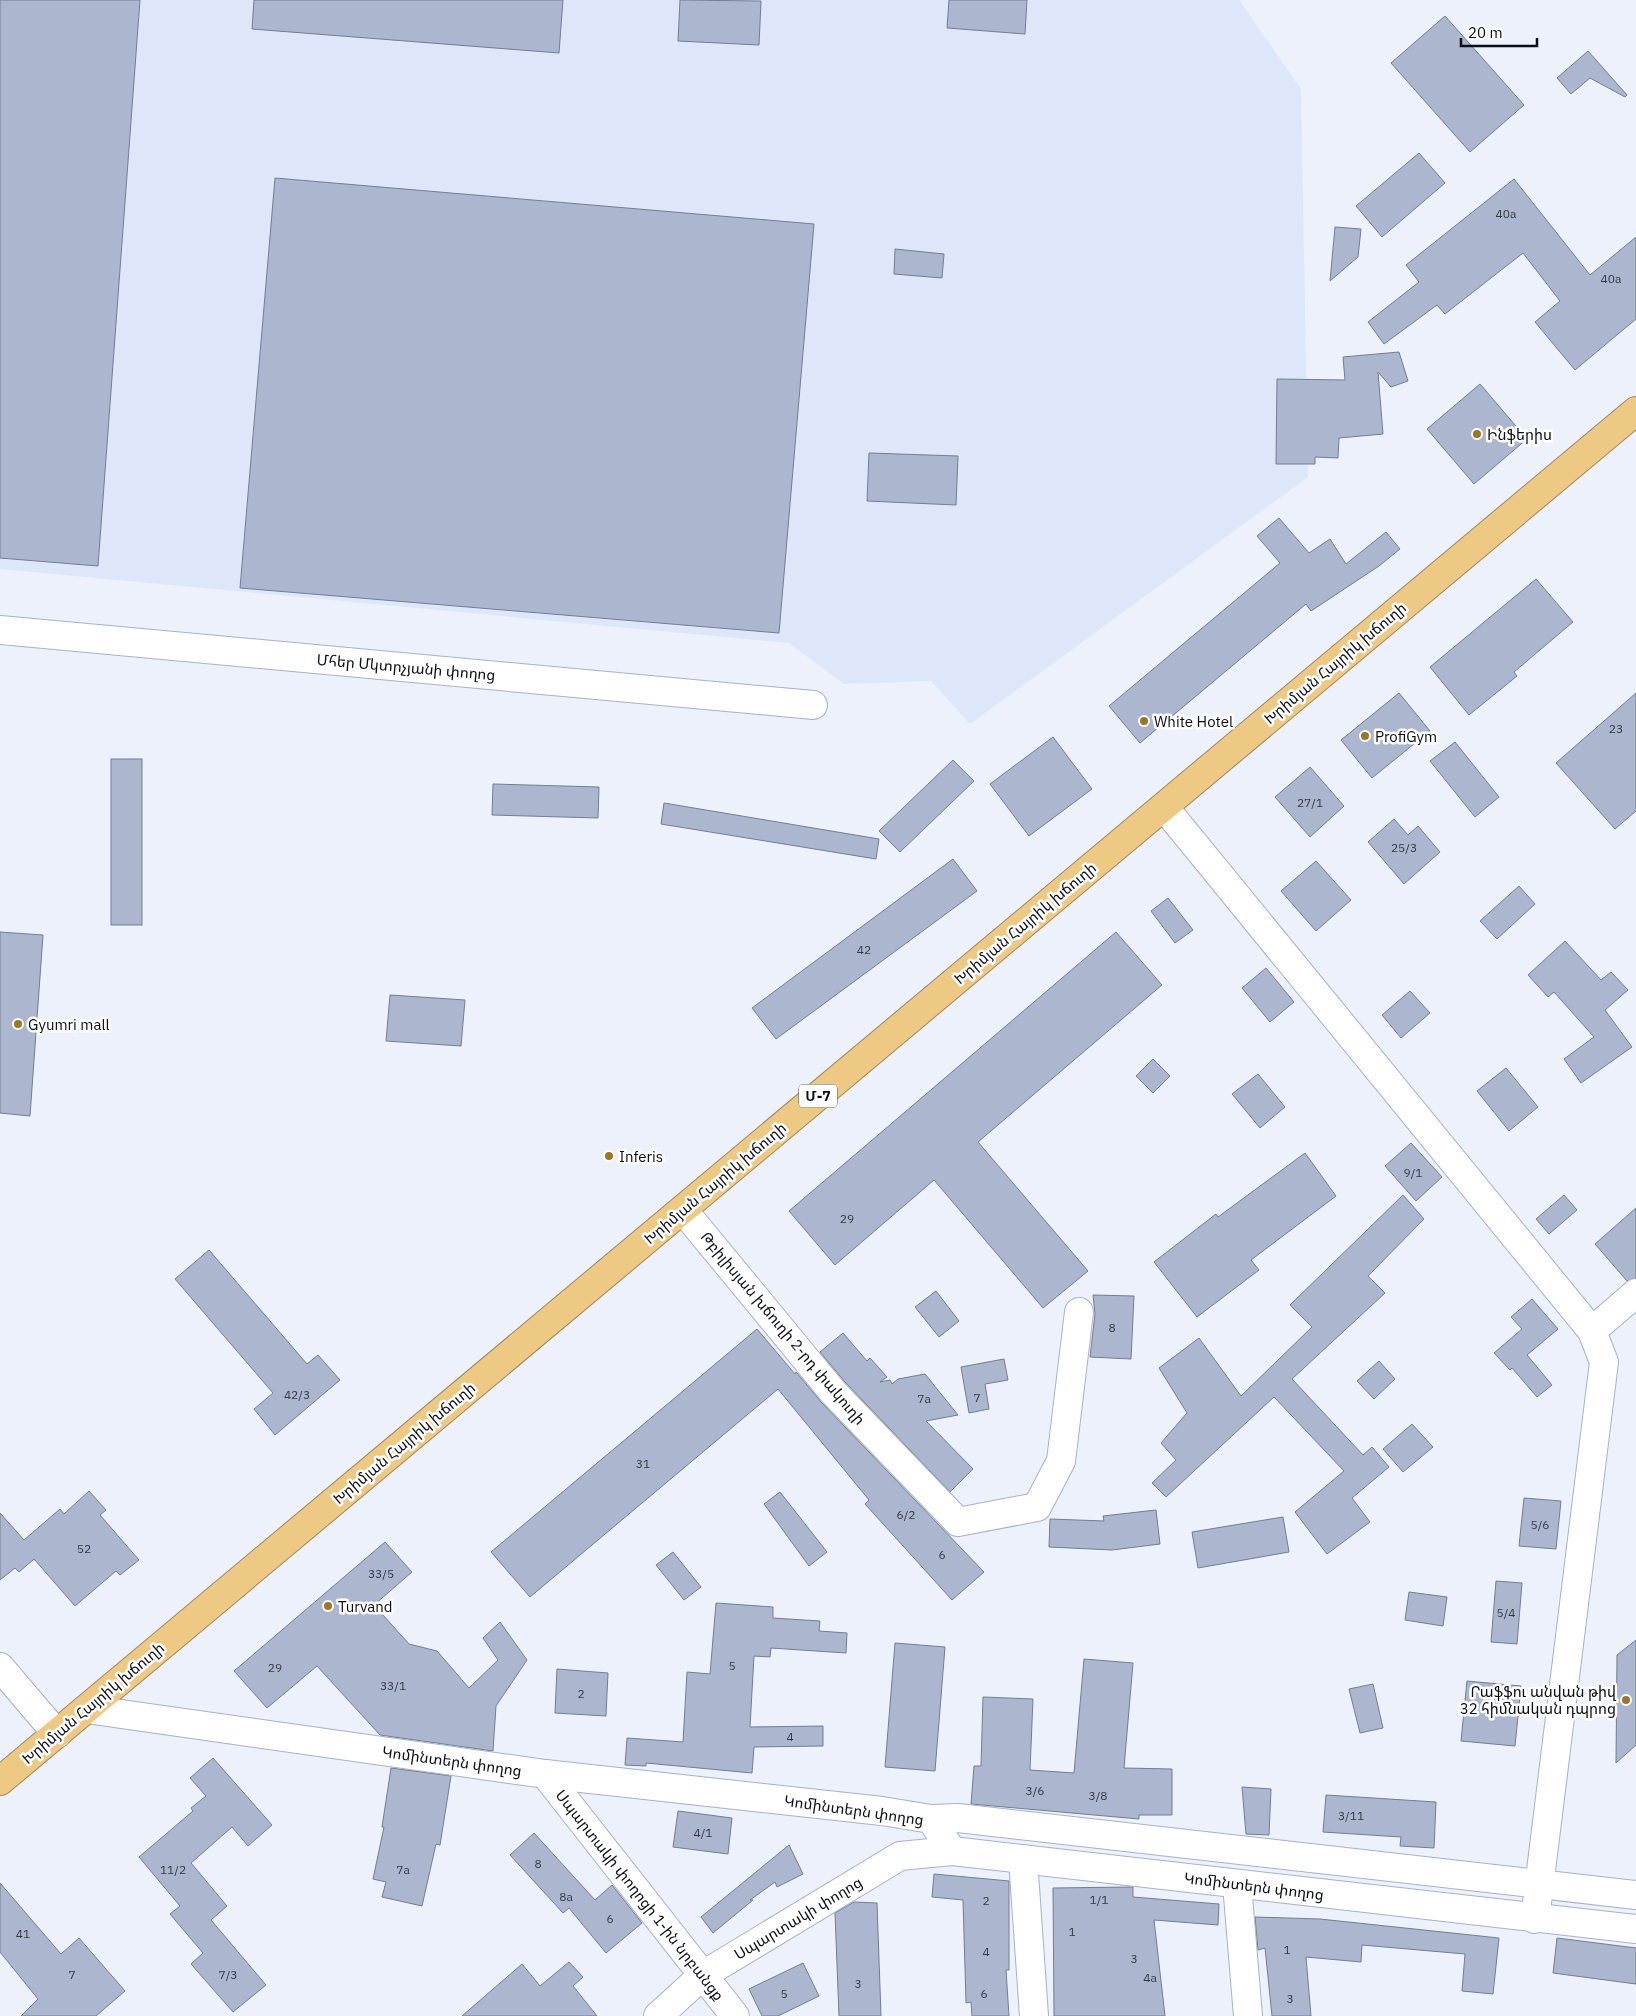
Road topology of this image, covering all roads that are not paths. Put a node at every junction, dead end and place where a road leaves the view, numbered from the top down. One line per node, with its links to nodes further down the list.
1 (1636, 411): 4 (highway, Խրիմյան Հայրիկ խճուղի / Մ-7)
2 (0, 630): 3 (street, Մհեր Մկտրչյանի փողոց)
3 (813, 704)
4 (1164, 807): 5 (highway, Խրիմյան Հայրիկ խճուղի / Մ-7); 8 (street)
5 (683, 1210): 7 (street, Թբիլիսյան խճուղի 2-րդ փակուղի); 10 (highway, Խրիմյան Հայրիկ խճուղի / Մ-7)
6 (1636, 1293): 8 (street)
7 (1079, 1312)
8 (1592, 1331): 18 (street)
9 (0, 1667): 11 (street)
10 (86, 1709): 11 (highway, Խրիմյան Հայրիկ խճուղի / Մ-7); 12 (street, Կոմինտերն փողոց)
11 (58, 1734): 13 (highway, Խրիմյան Հայրիկ խճուղի / Մ-7)
12 (545, 1774): 14 (street, Կոմինտերն փողոց); 22 (street, Սպարտակի փողոցի 1-ին նրբանցք)
13 (0, 1782)
14 (931, 1819): 15 (street, Կոմինտերն փողոց); 18 (street)
15 (952, 1851): 16 (street, Կոմինտերն փողոց); 22 (street, Սպարտակի փողոց)
16 (1023, 1859): 17 (street, Կոմինտերն փողոց); 25 (street)
17 (1237, 1884): 20 (street, Կոմինտերն փողոց); 26 (street)
18 (1540, 1885): 19 (street); 20 (street)
19 (1636, 1895)
20 (1535, 1919): 21 (street, Կոմինտերն փողոց)
21 (1636, 1929)
22 (703, 1975): 23 (street, Սպարտակի փողոց); 24 (street, Սպարտակի փողոցի 1-ին նրբանցք)
23 (658, 2016)
24 (735, 2016)
25 (1034, 2016)
26 (1248, 2016)

